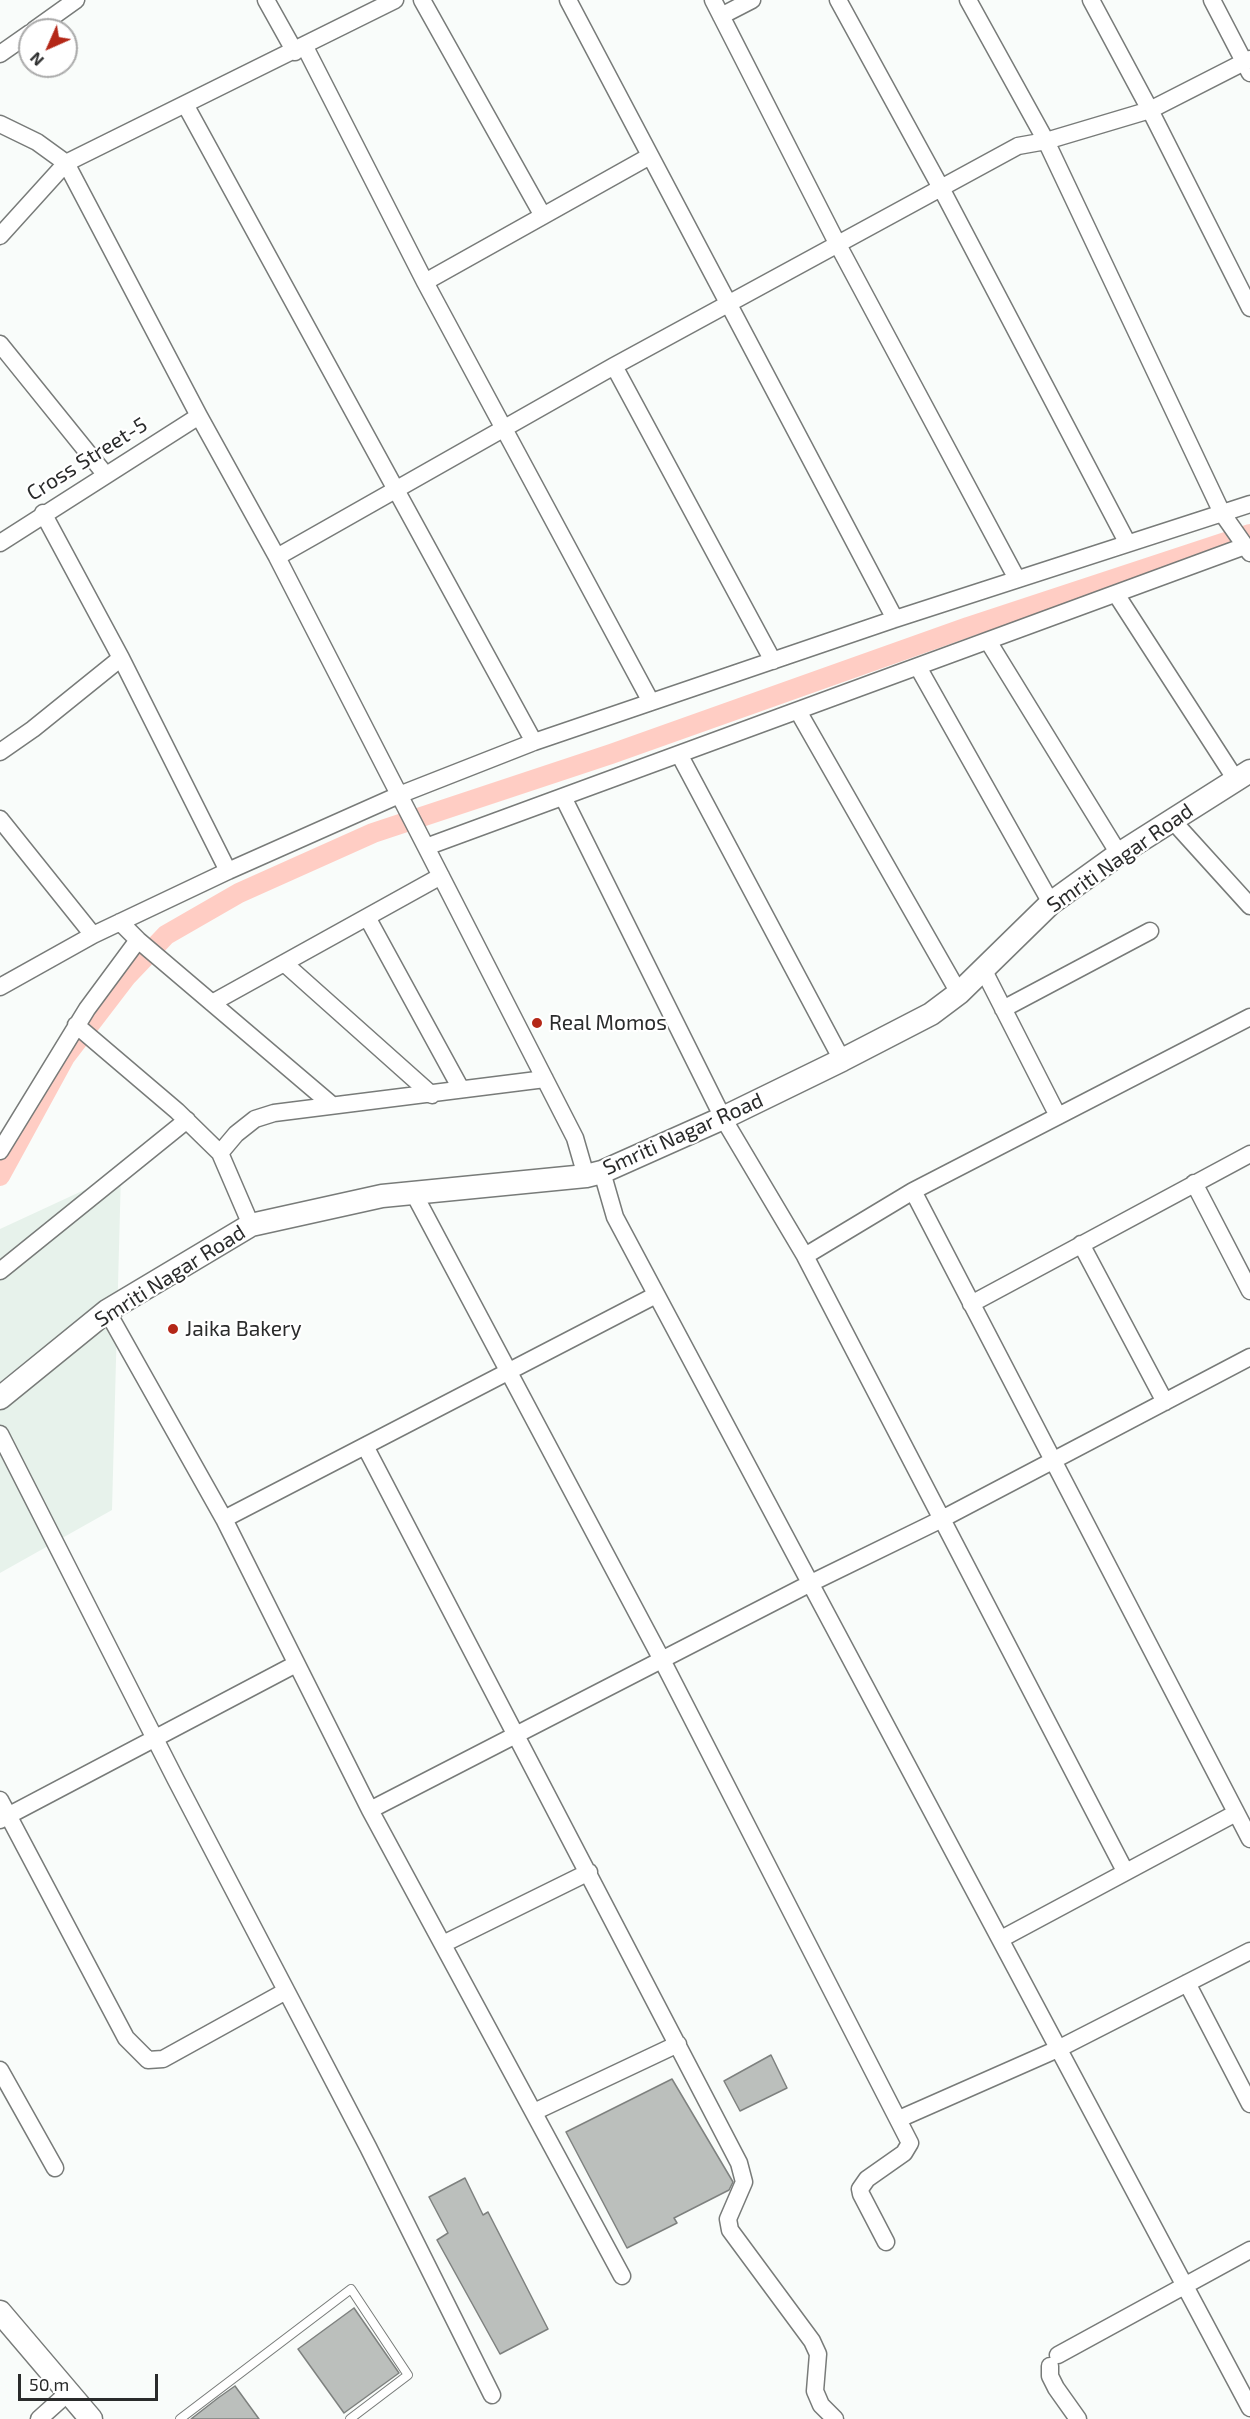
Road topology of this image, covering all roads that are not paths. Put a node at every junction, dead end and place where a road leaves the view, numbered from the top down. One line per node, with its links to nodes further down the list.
1 (76, 0): 13 (street)
2 (266, 0): 15 (street)
3 (395, 0): 15 (street)
4 (422, 0): 25 (street)
5 (568, 0): 22 (street)
6 (713, 0): 12 (street)
7 (752, 0): 12 (street)
8 (838, 0): 24 (street)
9 (968, 0): 21 (street)
10 (1091, 0): 19 (street)
11 (1212, 0): 17 (street)
12 (721, 16): 27 (street)
13 (51, 18)
14 (18, 41): 16 (street)
15 (300, 49): 18 (street); 28 (street)
16 (0, 54)
17 (1248, 64): 19 (street)
18 (186, 106): 23 (street); 36 (street)
19 (1150, 110): 21 (street); 30 (street)
20 (0, 124): 23 (street)
21 (1046, 141): 24 (street); 39 (street)
22 (650, 156): 25 (street); 29 (street)
23 (66, 164): 26 (street); 33 (street)
24 (941, 188): 27 (street); 40 (street)
25 (543, 216): 28 (street)
26 (0, 236)
27 (837, 243): 29 (street); 44 (street)
28 (425, 282): 34 (street)
29 (728, 304): 32 (street); 46 (street)
30 (1250, 308)
31 (0, 344): 35 (street)
32 (614, 366): 34 (street); 49 (street)
33 (199, 416): 35 (street, Cross Street-5); 43 (street)
34 (505, 429): 36 (street); 51 (street)
35 (105, 474): 38 (street, Cross Street-5)
36 (396, 492): 43 (street); 53 (street)
37 (1250, 504): 39 (street)
38 (43, 513): 41 (street, Cross Street-5); 48 (street)
39 (1222, 513): 40 (street); 42 (street)
40 (1127, 542): 44 (street)
41 (0, 543)
42 (1248, 549): 45 (street)
43 (277, 556): 57 (street)
44 (1017, 579): 46 (street)
45 (1116, 594): 47 (street); 56 (street)
46 (895, 619): 49 (street)
47 (988, 641): 50 (street); 62 (street)
48 (121, 658): 54 (street); 63 (street)
49 (773, 661): 51 (street)
50 (918, 667): 52 (street); 65 (street)
51 (651, 702): 53 (street)
52 (798, 711): 55 (street); 75 (street)
53 (534, 742): 57 (street)
54 (0, 752)
55 (679, 754): 58 (street); 80 (street)
56 (1243, 776): 60 (main road, Smriti Nagar Road)
57 (399, 795): 61 (street); 63 (street)
58 (563, 797): 61 (street); 86 (street)
59 (0, 819): 70 (street)
60 (1173, 821): 62 (main road, Smriti Nagar Road); 66 (street)
61 (426, 847): 64 (street)
62 (1119, 854): 65 (main road, Smriti Nagar Road)
63 (228, 871): 68 (street)
64 (441, 876): 67 (street); 81 (street)
65 (1051, 903): 73 (main road, Smriti Nagar Road)
66 (1250, 906)
67 (368, 917): 72 (street); 82 (street)
68 (120, 922): 70 (street); 71 (street)
69 (1150, 931): 77 (street)
70 (93, 934): 74 (street)
71 (138, 940): 76 (street); 79 (street)
72 (284, 963): 76 (street); 83 (street)
73 (983, 969): 75 (main road, Smriti Nagar Road); 77 (street)
74 (0, 987)
75 (959, 993): 80 (main road, Smriti Nagar Road)
76 (212, 1003): 84 (street)
77 (1004, 1009): 85 (street)
78 (1250, 1018): 85 (street)
79 (76, 1025): 87 (street); 88 (street)
80 (842, 1060): 86 (main road, Smriti Nagar Road)
81 (545, 1079): 82 (street); 91 (street)
82 (461, 1089): 83 (street)
83 (432, 1095): 84 (street)
84 (332, 1105): 89 (street)
85 (1058, 1116): 93 (street)
86 (723, 1119): 91 (main road, Smriti Nagar Road); 97 (street)
87 (187, 1120): 89 (street); 98 (street)
88 (0, 1151)
89 (220, 1153): 95 (street)
90 (1250, 1154): 92 (street)
91 (594, 1174): 94 (main road, Smriti Nagar Road); 100 (street)
92 (1194, 1183): 96 (street); 99 (street)
93 (913, 1191): 97 (street); 101 (street)
94 (413, 1192): 95 (main road, Smriti Nagar Road); 104 (street)
95 (251, 1225): 102 (main road, Smriti Nagar Road)
96 (1081, 1244): 101 (street); 106 (street)
97 (805, 1256): 111 (street)
98 (0, 1271)
99 (1250, 1291)
100 (656, 1295): 104 (street); 112 (street)
101 (971, 1304): 109 (street)
102 (107, 1311): 105 (main road, Smriti Nagar Road); 110 (street)
103 (1250, 1357): 106 (street)
104 (508, 1372): 108 (street); 113 (street)
105 (0, 1398)
106 (1165, 1402): 109 (street)
107 (0, 1434): 116 (street)
108 (365, 1446): 110 (street); 115 (street)
109 (1052, 1462): 111 (street); 119 (street)
110 (224, 1519): 114 (street)
111 (940, 1520): 112 (street); 122 (street)
112 (809, 1584): 113 (street); 124 (street)
113 (662, 1660): 115 (street); 134 (street)
114 (296, 1664): 116 (street); 118 (street)
115 (516, 1735): 118 (street); 123 (street)
116 (155, 1738): 120 (street); 128 (street)
117 (0, 1800): 120 (street)
118 (370, 1810): 125 (street)
119 (1236, 1813): 121 (street); 122 (street)
120 (4, 1818): 128 (street)
121 (1250, 1839)
122 (1125, 1871): 124 (street)
123 (589, 1872): 125 (street); 129 (street)
124 (1001, 1939): 130 (street)
125 (442, 1944): 133 (street)
126 (1250, 1951): 127 (street)
127 (1187, 1983): 130 (street); 132 (street)
128 (286, 1991): 142 (street)
129 (678, 2044): 133 (street); 148 (street)
130 (1060, 2048): 134 (street); 139 (street)
131 (0, 2070): 135 (street)
132 (1250, 2104)
133 (534, 2112): 138 (street)
134 (899, 2119): 136 (street)
135 (55, 2168)
136 (886, 2242)
137 (1250, 2250): 139 (street)
138 (622, 2276)
139 (1185, 2284): 143 (street); 149 (street)
140 (0, 2312): 141 (main road)
141 (69, 2392): 144 (street); 145 (main road)
142 (492, 2395)
143 (1250, 2408)
144 (39, 2419)
145 (91, 2419)
146 (180, 2419): 147 (lane)
147 (350, 2419)
148 (835, 2419)
149 (1078, 2419)

